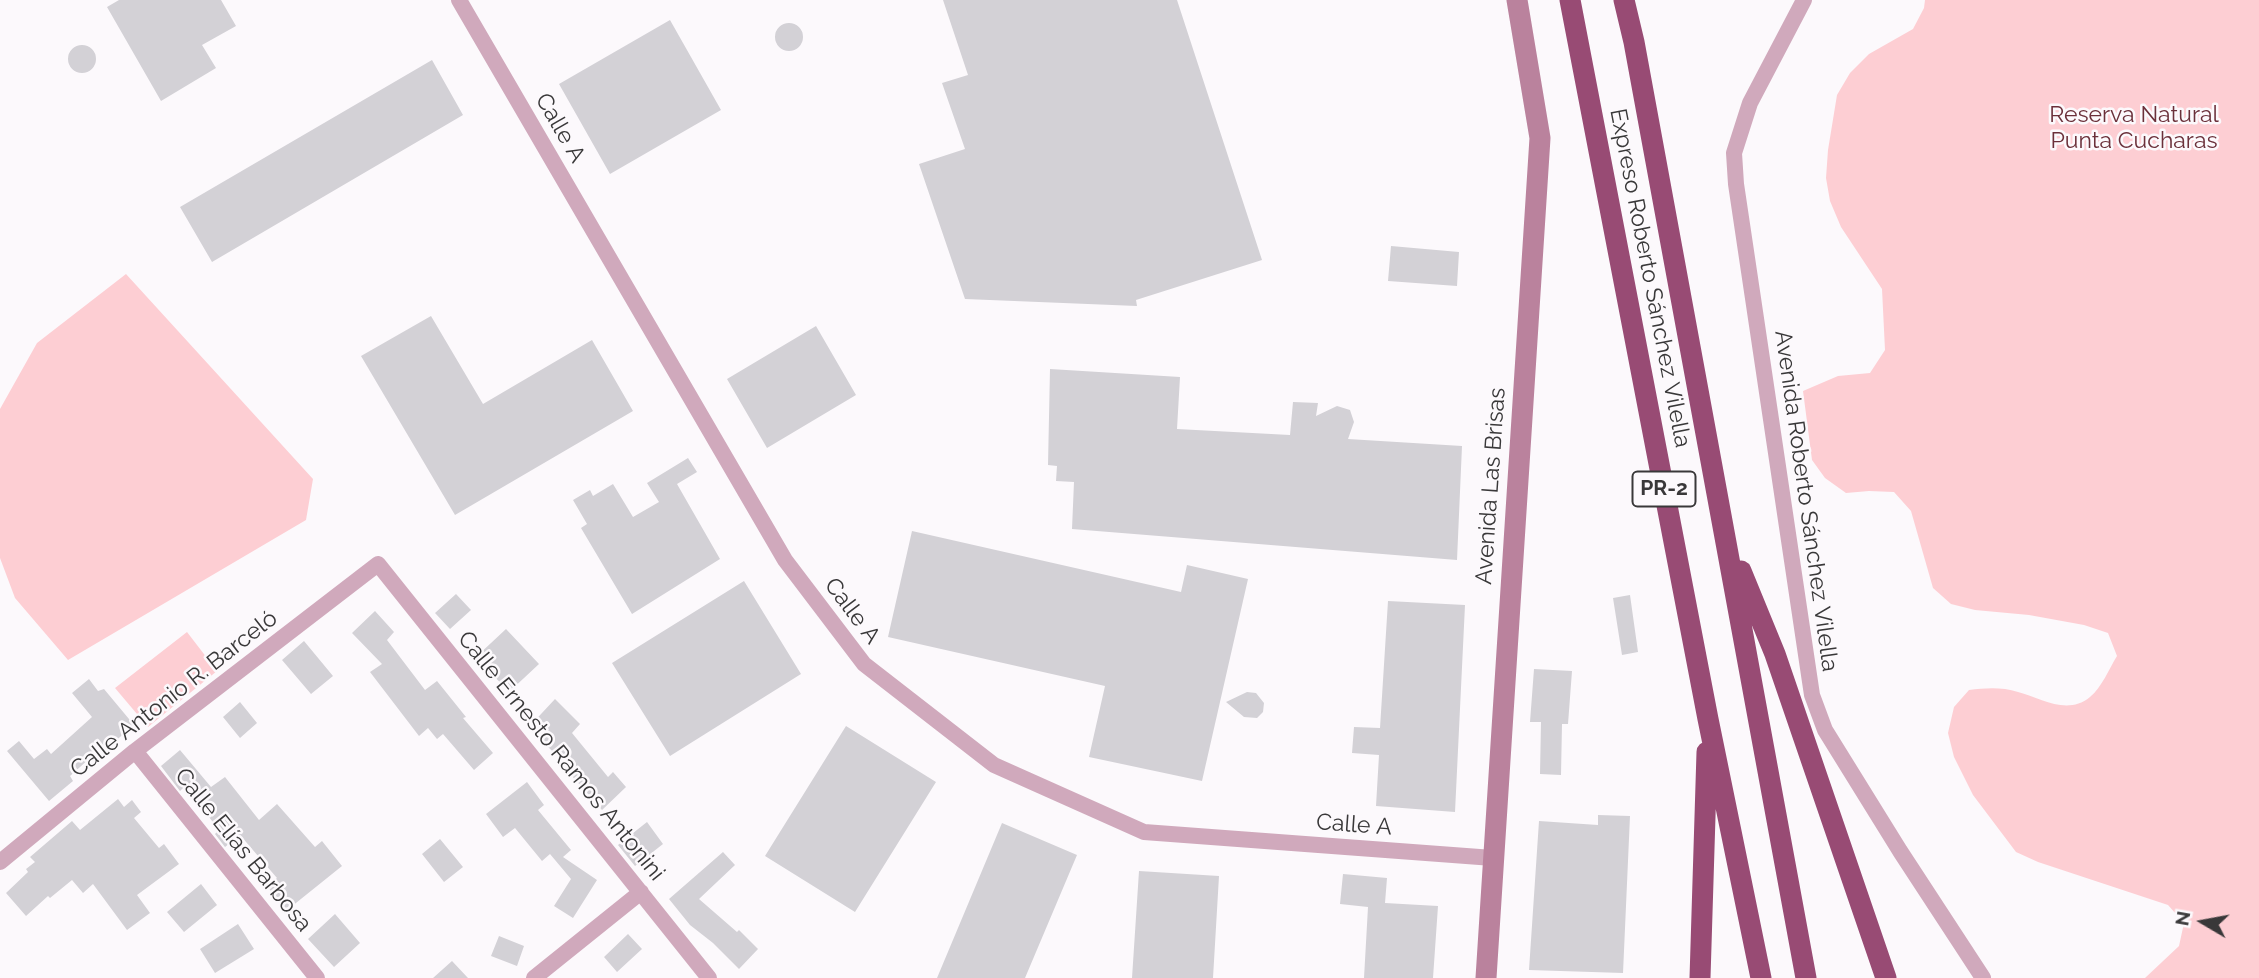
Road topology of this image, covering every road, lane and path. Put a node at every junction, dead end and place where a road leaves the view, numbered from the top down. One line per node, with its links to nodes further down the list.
1 (459, 0): 12 (street, Calle A)
2 (1517, 0): 12 (street, Avenida Las Brisas)
3 (1570, 0): 10 (highway, Expreso Roberto Sánchez Vilella / PR-2)
4 (1624, 0): 7 (highway, Expreso Roberto Sánchez Vilella / PR-2)
5 (1636, 0): 7 (highway)
6 (1804, 0): 23 (street, Avenida Roberto Sánchez Vilella)
7 (1634, 43): 8 (highway, Expreso Roberto Sánchez Vilella / PR-2)
8 (1724, 528): 21 (highway, Expreso Roberto Sánchez Vilella / PR-2); 22 (highway)
9 (378, 564): 11 (street, Calle Antonio R. Barceló); 14 (street, Calle Ernesto Ramos Antonini)
10 (1708, 719): 19 (highway); 20 (highway, Expreso Roberto Sánchez Vilella / PR-2)
11 (135, 751): 13 (street, Calle Antonio R. Barceló); 15 (street, Calle Elías Barbosa)
12 (1493, 858): 18 (street, Avenida Las Brisas)
13 (0, 862)
14 (641, 892): 16 (street); 17 (street, Calle Ernesto Ramos Antonini)
15 (317, 978)
16 (534, 978)
17 (709, 978)
18 (1486, 978)
19 (1700, 978)
20 (1761, 978)
21 (1806, 978)
22 (1886, 978)
23 (1983, 978)

